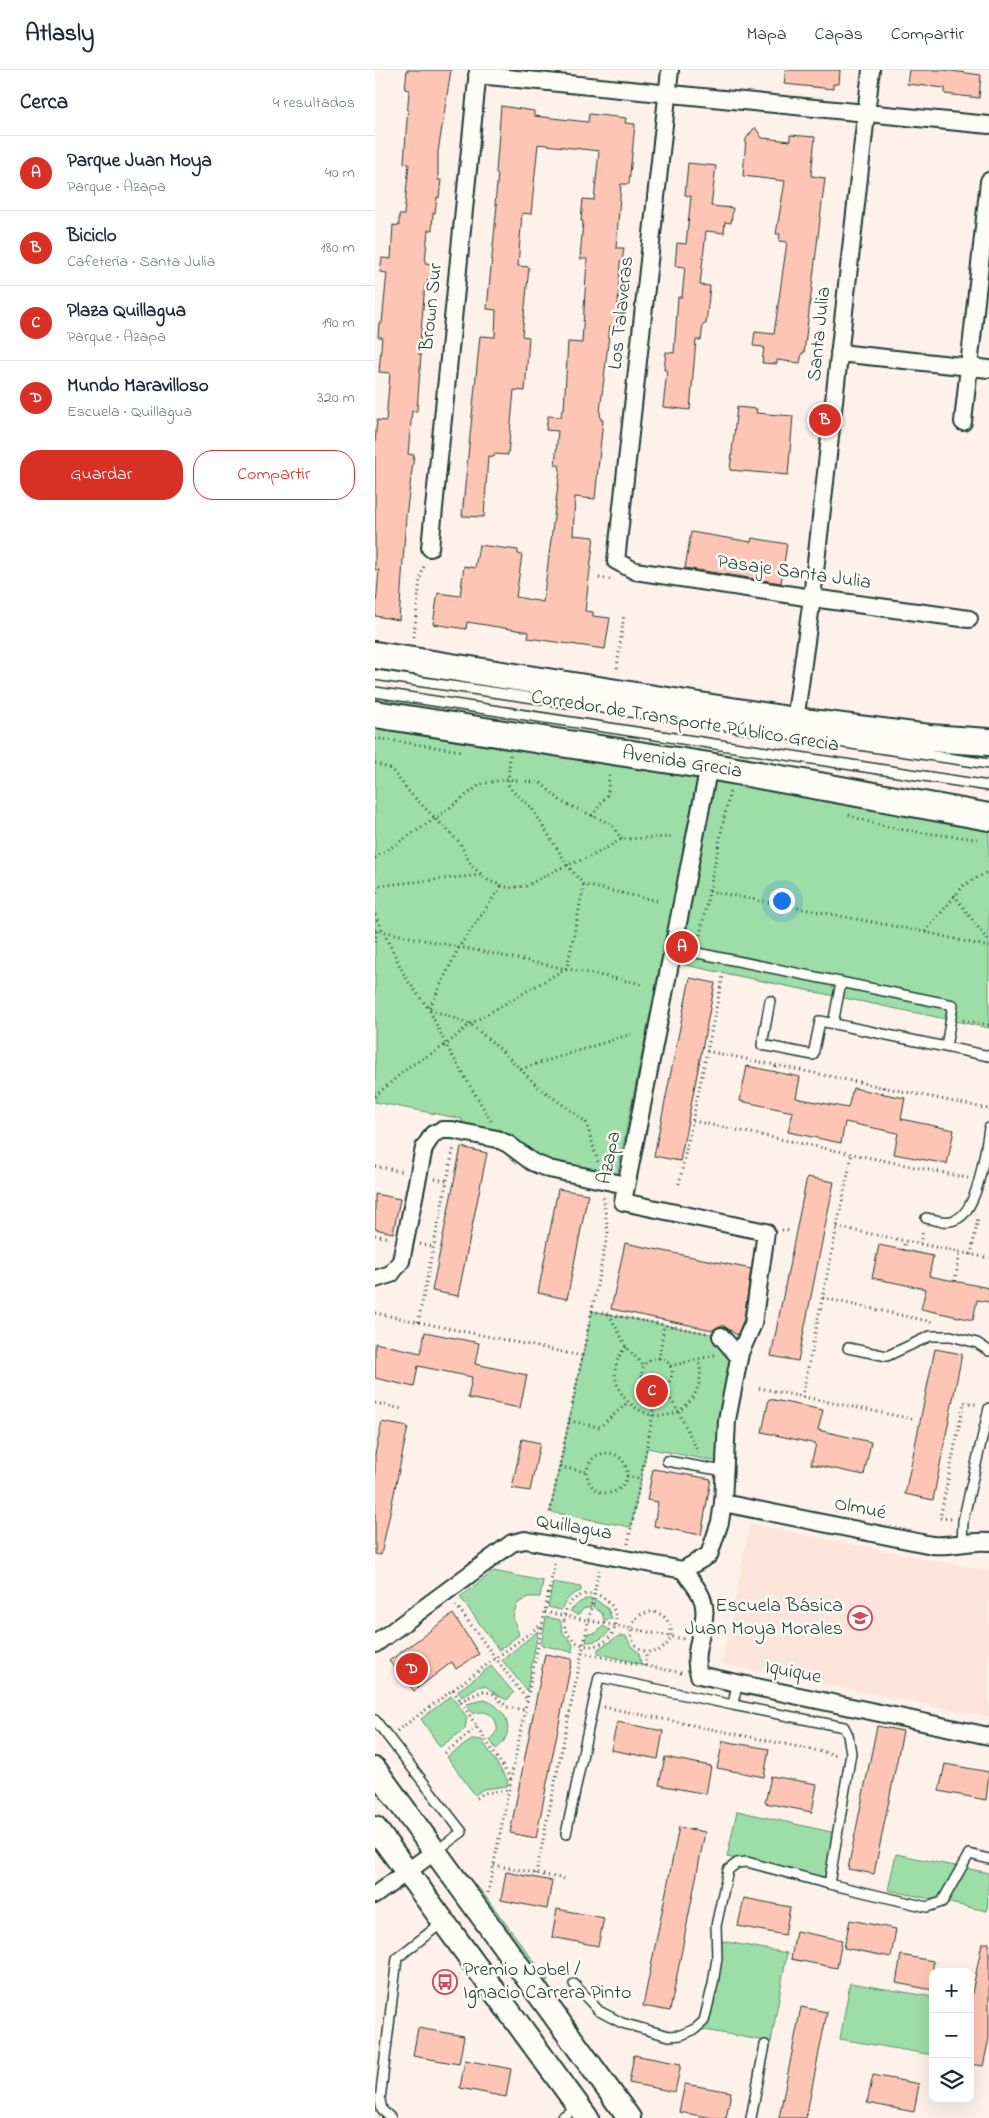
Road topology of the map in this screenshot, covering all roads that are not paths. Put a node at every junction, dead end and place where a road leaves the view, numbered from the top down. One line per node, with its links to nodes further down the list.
1 (670, 70): 4 (street, Los Talaveras)
2 (871, 70): 5 (street, Santa Julia)
3 (477, 73): 4 (street); 12 (street, Brown Sur)
4 (667, 94): 5 (street); 13 (street, Los Talaveras)
5 (866, 113): 6 (street); 8 (street, Santa Julia)
6 (989, 125)
7 (989, 181): 9 (street)
8 (839, 353): 9 (street); 14 (street, Santa Julia)
9 (969, 367): 10 (street); 11 (street)
10 (989, 369)
11 (963, 422)
12 (429, 548)
13 (617, 561): 14 (street, Pasaje Santa Julia)
14 (812, 598): 15 (street, Pasaje Santa Julia); 20 (street, Santa Julia)
15 (969, 619)
16 (375, 655): 20 (main road)
17 (375, 675): 22 (lane, Corredor de Transporte Público Grecia)
18 (375, 692): 24 (lane, Corredor de Transporte Público Grecia)
19 (375, 714): 23 (main road, Avenida Grecia)
20 (795, 721): 21 (main road)
21 (989, 742)
22 (989, 764)
23 (709, 766): 25 (main road, Avenida Grecia); 26 (street, Azapa)
24 (989, 786)
25 (989, 817)
26 (673, 948): 27 (lane); 33 (street, Azapa)
27 (841, 982): 29 (lane); 30 (lane)
28 (770, 1001): 29 (lane)
29 (833, 1024): 30 (lane)
30 (945, 1047): 31 (lane)
31 (989, 1056)
32 (989, 1128): 34 (lane)
33 (626, 1185): 35 (street); 39 (street, Azapa)
34 (926, 1218)
35 (375, 1279)
36 (721, 1336): 39 (street)
37 (848, 1348): 38 (lane)
38 (989, 1351)
39 (736, 1354): 42 (street, Azapa)
40 (989, 1408): 45 (lane)
41 (667, 1461): 42 (lane)
42 (724, 1471): 43 (street, Azapa)
43 (723, 1503): 45 (street, Olmué); 46 (street)
44 (989, 1542): 45 (street, Olmué)
45 (962, 1544)
46 (683, 1570): 47 (street, Quillagua); 48 (street, Iquique)
47 (375, 1644)
48 (737, 1684): 49 (lane); 51 (street, Iquique)
49 (733, 1705): 54 (lane); 58 (lane)
50 (375, 1720): 55 (lane)
51 (989, 1736)
52 (375, 1769): 55 (street)
53 (375, 1828): 57 (street)
54 (566, 1834)
55 (434, 1852): 57 (street); 62 (street)
56 (989, 1858): 58 (lane)
57 (407, 1872): 59 (street); 60 (street)
58 (829, 1884): 61 (lane)
59 (375, 1895)
60 (443, 1921): 63 (street); 66 (lane)
61 (574, 1984)
62 (545, 2005): 63 (street); 67 (street)
63 (518, 2024): 65 (street)
64 (765, 2045): 68 (lane)
65 (575, 2114)
66 (391, 2118)
67 (629, 2118)
68 (751, 2118)

